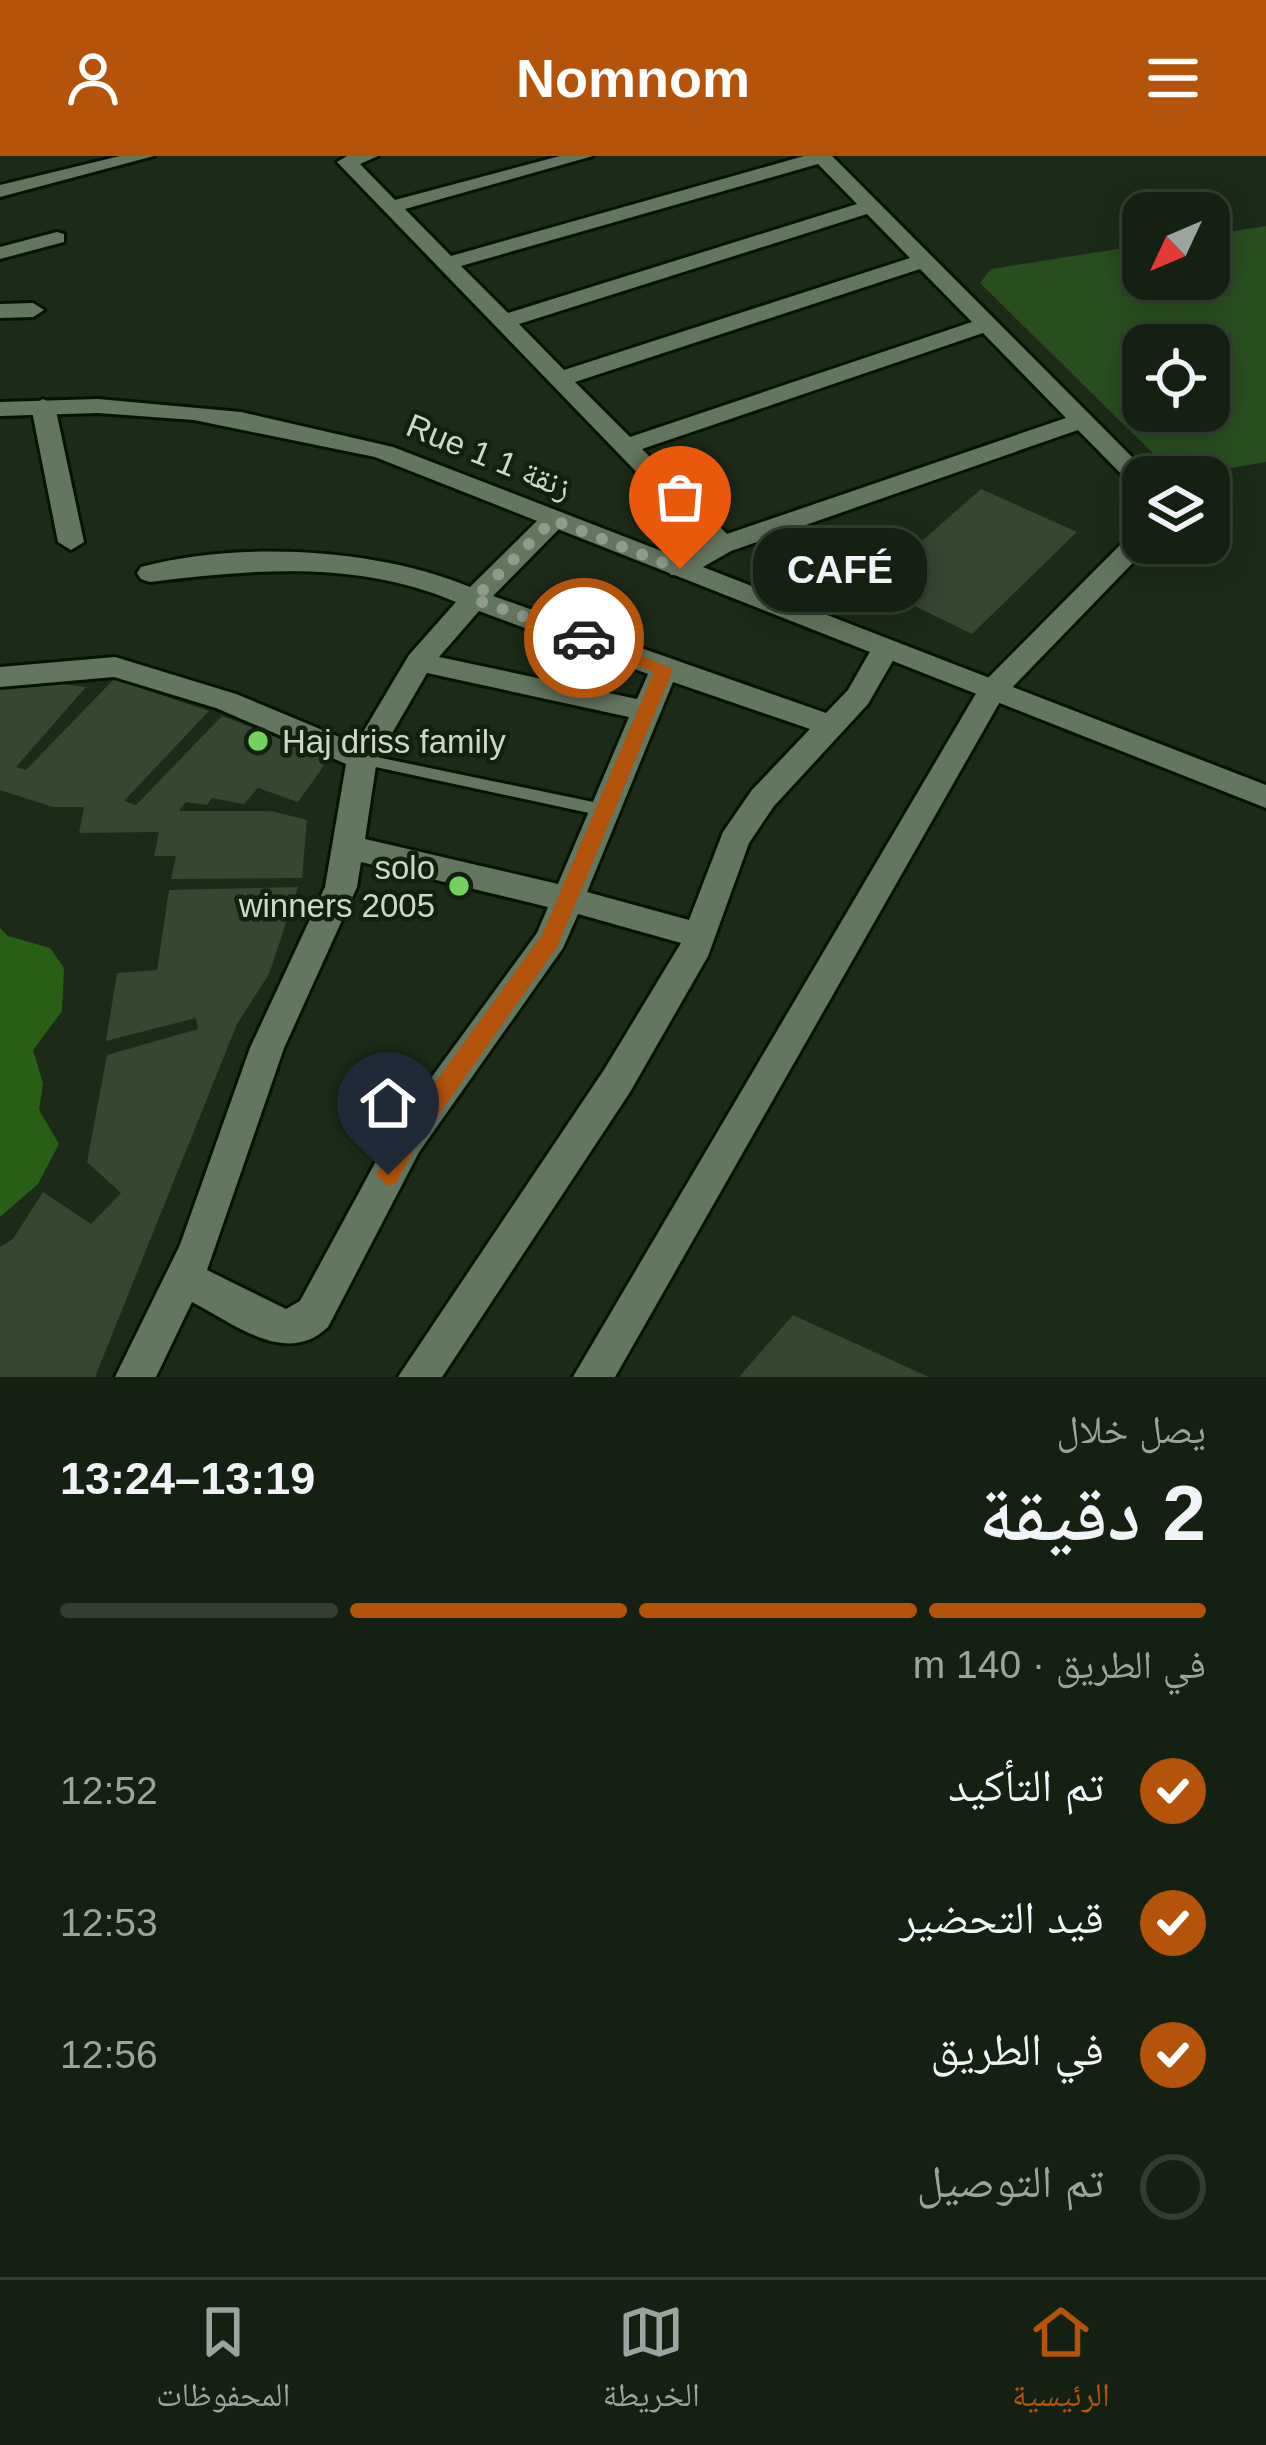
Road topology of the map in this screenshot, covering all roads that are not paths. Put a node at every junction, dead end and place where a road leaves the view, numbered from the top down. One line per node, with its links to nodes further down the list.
1 (144, 156): 5 (street)
2 (368, 156): 6 (street)
3 (583, 156): 6 (street)
4 (821, 156): 7 (street); 11 (street)
5 (0, 191)
6 (391, 207): 11 (street)
7 (868, 207): 10 (street); 14 (street)
8 (57, 238): 9 (street)
9 (0, 253)
10 (922, 261): 15 (street); 16 (street)
11 (446, 264): 14 (street)
12 (33, 310): 13 (street)
13 (0, 311)
14 (503, 322): 16 (street)
15 (985, 325): 19 (street); 20 (street)
16 (560, 380): 20 (street)
17 (44, 406): 18 (street, Rue 1 زنقة 1); 22 (street, Rue 1 زنقة 1); 23 (street)
18 (0, 409)
19 (1082, 420): 21 (street); 24 (street)
20 (626, 446): 24 (street)
21 (1122, 461)
22 (553, 520): 26 (street, Rue 1 زنقة 1); 28 (street)
23 (71, 542)
24 (722, 545): 26 (street)
25 (1122, 559): 33 (street)
26 (680, 569): 29 (street, Rue 1 زنقة 1)
27 (150, 573): 28 (street)
28 (474, 599): 30 (street); 31 (street)
29 (885, 650): 33 (street, Rue 1 زنقة 1); 35 (street)
30 (418, 662): 34 (street); 36 (street)
31 (664, 669): 34 (street); 35 (street)
32 (0, 677): 36 (street)
33 (992, 692): 37 (street, Rue 1 زنقة 1); 45 (street)
34 (646, 711): 38 (street)
35 (832, 726): 41 (street)
36 (362, 759): 38 (lane); 39 (street)
37 (1266, 797)
38 (603, 810): 40 (street)
39 (349, 847): 40 (street); 42 (street)
40 (568, 899): 41 (street); 42 (street)
41 (700, 936): 44 (street)
42 (184, 1279): 43 (street)
43 (135, 1377)
44 (418, 1377)
45 (593, 1377)

